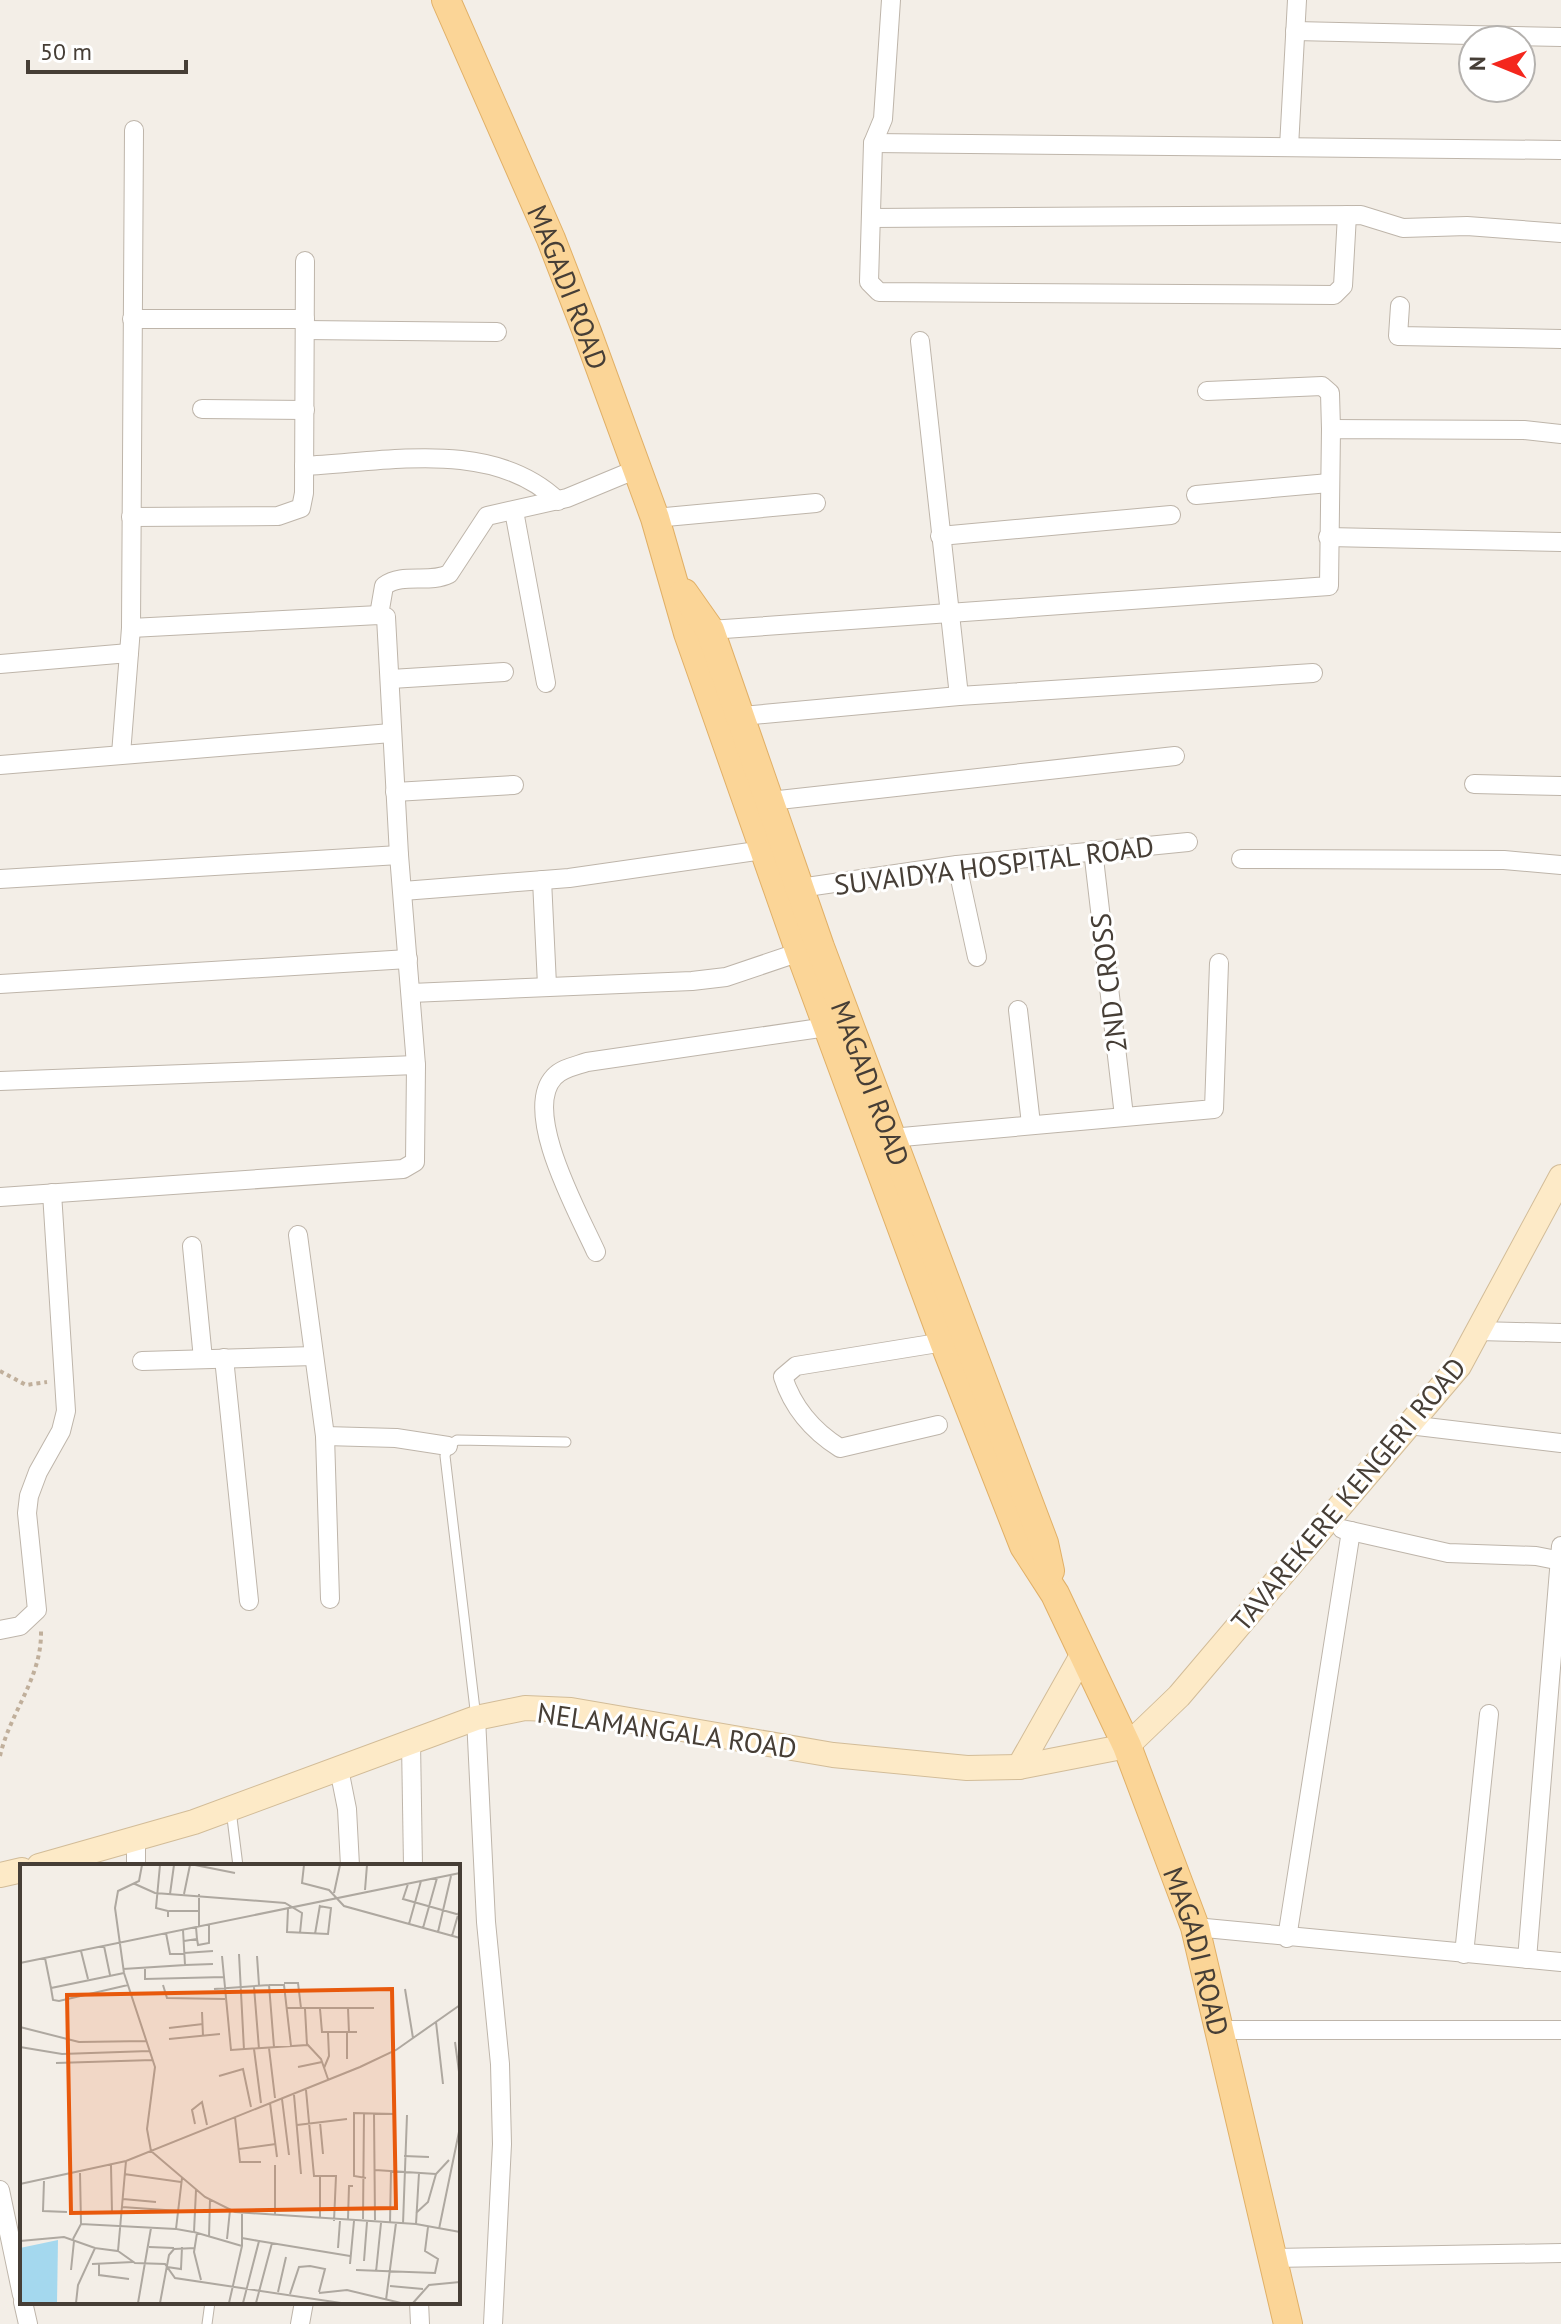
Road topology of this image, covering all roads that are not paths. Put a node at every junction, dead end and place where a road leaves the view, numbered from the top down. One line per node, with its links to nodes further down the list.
1 (446, 0): 26 (main road, MAGADI ROAD)
2 (891, 0): 7 (street)
3 (1297, 0): 4 (street)
4 (1295, 31): 5 (street); 8 (street)
5 (1561, 37)
6 (134, 130): 15 (street)
7 (873, 143): 8 (street); 11 (street)
8 (1289, 147): 9 (street)
9 (1561, 150)
10 (1347, 215): 11 (street); 11 (street); 12 (street)
11 (871, 218)
12 (1561, 233)
13 (305, 261): 16 (street)
14 (1400, 306): 18 (street)
15 (132, 319): 16 (street); 33 (street)
16 (305, 324): 17 (street); 22 (street)
17 (497, 332)
18 (1561, 339)
19 (920, 341): 35 (street)
20 (1207, 391): 23 (street)
21 (202, 409): 22 (street)
22 (305, 410): 25 (street)
23 (1331, 429): 24 (street); 27 (street)
24 (1561, 434)
25 (304, 466): 29 (street); 33 (street)
26 (637, 469): 29 (street); 34 (main road, MAGADI ROAD)
27 (1329, 483): 28 (street); 36 (street)
28 (1196, 495)
29 (558, 501): 31 (street)
30 (816, 503): 34 (street)
31 (514, 511): 40 (street); 48 (street)
32 (1171, 515): 35 (street)
33 (131, 517): 41 (street)
34 (655, 518): 38 (main road, MAGADI ROAD)
35 (940, 536): 39 (street)
36 (1328, 537): 37 (street); 39 (street)
37 (1561, 542)
38 (675, 579): 42 (main road, MAGADI ROAD); 61 (main road, MAGADI ROAD)
39 (948, 613): 42 (street); 49 (street)
40 (379, 615): 41 (street); 47 (street)
41 (131, 628): 43 (street)
42 (710, 630): 50 (main road, MAGADI ROAD)
43 (129, 653): 44 (street); 52 (street)
44 (0, 664)
45 (504, 672): 47 (street)
46 (1313, 673): 49 (street)
47 (391, 679): 51 (street)
48 (546, 683)
49 (959, 696): 50 (street)
50 (742, 716): 59 (main road, MAGADI ROAD)
51 (391, 733): 52 (street); 58 (street)
52 (121, 754): 54 (street)
53 (1175, 756): 59 (street)
54 (0, 765)
55 (1474, 784): 57 (street)
56 (514, 785): 58 (street)
57 (1561, 786)
58 (395, 792): 63 (street)
59 (770, 801): 69 (main road, MAGADI ROAD)
60 (1188, 842): 62 (street, SUVAIDYA HOSPITAL ROAD)
61 (764, 850): 68 (street); 71 (main road, MAGADI ROAD)
62 (1093, 850): 65 (street, SUVAIDYA HOSPITAL ROAD); 82 (street, 2ND CROSS)
63 (399, 855): 67 (street); 70 (street)
64 (1241, 859): 66 (street)
65 (957, 865): 69 (street, SUVAIDYA HOSPITAL ROAD); 72 (street)
66 (1561, 865)
67 (0, 879)
68 (542, 880): 70 (street); 76 (street)
69 (800, 888): 84 (main road, MAGADI ROAD)
70 (403, 891): 73 (street)
71 (800, 952): 76 (street); 79 (main road, MAGADI ROAD)
72 (977, 957)
73 (408, 959): 75 (street); 77 (street)
74 (1219, 963): 82 (street)
75 (0, 984)
76 (547, 985): 77 (street)
77 (411, 993): 80 (street)
78 (1018, 1010): 83 (street)
79 (827, 1027): 90 (street); 93 (main road, MAGADI ROAD)
80 (416, 1065): 81 (street); 86 (street)
81 (0, 1081)
82 (1124, 1116): 83 (street)
83 (1031, 1124): 84 (street)
84 (891, 1138): 104 (main road, MAGADI ROAD)
85 (1559, 1184): 91 (main road, TAVAREKERE KENGERI ROAD)
86 (52, 1193): 87 (street); 110 (street)
87 (0, 1197)
88 (298, 1235): 94 (street)
89 (192, 1246): 96 (street)
90 (596, 1252)
91 (1478, 1331): 92 (street); 99 (main road, TAVAREKERE KENGERI ROAD)
92 (1561, 1333)
93 (944, 1342): 98 (street); 104 (main road, MAGADI ROAD)
94 (314, 1356): 95 (street); 100 (street)
95 (224, 1358): 96 (street); 109 (street)
96 (203, 1359): 97 (street)
97 (142, 1361)
98 (938, 1425)
99 (1409, 1425): 102 (street); 105 (main road, TAVAREKERE KENGERI ROAD)
100 (325, 1436): 103 (street); 108 (street)
101 (566, 1442): 103 (lane)
102 (1561, 1443)
103 (448, 1446): 113 (lane)
104 (997, 1448): 111 (main road, MAGADI ROAD)
105 (1324, 1525): 106 (street); 115 (main road, TAVAREKERE KENGERI ROAD)
106 (1351, 1531): 107 (street); 128 (street)
107 (1561, 1556): 130 (street)
108 (330, 1599)
109 (249, 1601)
110 (0, 1630)
111 (1084, 1652): 115 (main road, MAGADI ROAD); 116 (main road)
112 (1489, 1714): 129 (street)
113 (476, 1718): 114 (main road, NELAMANGALA ROAD); 116 (main road, NELAMANGALA ROAD); 146 (street)
114 (411, 1742): 117 (main road, NELAMANGALA ROAD); 124 (street)
115 (1127, 1746): 116 (main road, NELAMANGALA ROAD); 127 (main road, MAGADI ROAD)
116 (1019, 1767)
117 (339, 1769): 118 (main road, NELAMANGALA ROAD); 123 (street)
118 (231, 1809): 119 (main road, NELAMANGALA ROAD); 122 (lane)
119 (136, 1841): 120 (main road, NELAMANGALA ROAD); 121 (street)
120 (47, 1864)
121 (136, 1864)
122 (238, 1864)
123 (350, 1864)
124 (413, 1864)
125 (20, 1870): 126 (main road)
126 (0, 1875)
127 (1195, 1927): 128 (street); 132 (main road, MAGADI ROAD)
128 (1287, 1938): 129 (street)
129 (1464, 1954): 130 (street)
130 (1527, 1959): 131 (street)
131 (1561, 1962)
132 (1219, 2030): 133 (street); 136 (main road, MAGADI ROAD)
133 (1561, 2030)
134 (0, 2190): 137 (street)
135 (1561, 2253): 136 (street)
136 (1273, 2258): 147 (main road, MAGADI ROAD)
137 (20, 2285)
138 (23, 2304): 142 (street)
139 (210, 2304): 143 (lane)
140 (304, 2304): 144 (street)
141 (419, 2304): 145 (street)
142 (28, 2324)
143 (207, 2324)
144 (300, 2324)
145 (420, 2324)
146 (493, 2324)
147 (1288, 2324)

